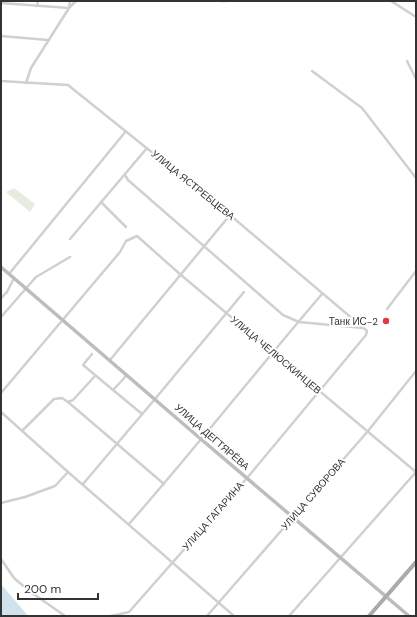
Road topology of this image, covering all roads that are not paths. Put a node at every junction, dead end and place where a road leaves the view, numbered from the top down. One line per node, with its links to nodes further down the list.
1 (38, 1): 8 (street)
2 (70, 1): 9 (street)
3 (76, 1): 9 (street)
4 (221, 1): 5 (street)
5 (226, 1)
6 (391, 1): 10 (street)
7 (1, 3): 8 (street)
8 (37, 6): 9 (street)
9 (69, 8): 12 (street)
10 (416, 17)
11 (1, 36): 12 (street)
12 (48, 40): 17 (street)
13 (407, 61): 15 (street)
14 (312, 71): 21 (street)
15 (416, 79)
16 (1, 81): 17 (street, УЛИЦА ЯСТРЕБЦЕВА)
17 (26, 83): 18 (street, УЛИЦА ЯСТРЕБЦЕВА)
18 (126, 131): 19 (street, УЛИЦА ЯСТРЕБЦЕВА); 30 (street)
19 (147, 148): 20 (street); 23 (street, УЛИЦА ЯСТРЕБЦЕВА)
20 (125, 175): 22 (street); 26 (street)
21 (416, 178)
22 (101, 202): 24 (street); 25 (street)
23 (230, 215): 26 (street); 35 (street, УЛИЦА ЯСТРЕБЦЕВА)
24 (126, 227)
25 (70, 239)
26 (204, 246): 31 (street); 41 (street)
27 (70, 257): 33 (street)
28 (2, 268): 30 (main road, УЛИЦА ДЕГТЯРЁВА)
29 (416, 270): 37 (street)
30 (9, 274): 32 (main road, УЛИЦА ДЕГТЯРЁВА)
31 (180, 275): 38 (street, УЛИЦА ЧЕЛЮСКИНЦЕВ); 40 (street, УЛИЦА ЧЕЛЮСКИНЦЕВ); 46 (street)
32 (14, 278): 33 (main road, УЛИЦА ДЕГТЯРЁВА); 36 (street)
33 (27, 288): 39 (street); 40 (main road, УЛИЦА ДЕГТЯРЁВА)
34 (244, 292): 38 (street)
35 (322, 294): 41 (street); 42 (street, УЛИЦА ЯСТРЕБЦЕВА)
36 (1, 298)
37 (387, 309)
38 (226, 313): 44 (street, УЛИЦА ЧЕЛЮСКИНЦЕВ); 53 (street)
39 (1, 316)
40 (64, 320): 46 (main road, УЛИЦА ДЕГТЯРЁВА); 52 (street)
41 (299, 322): 42 (street); 44 (street)
42 (364, 328): 43 (street, УЛИЦА ЯСТРЕБЦЕВА)
43 (367, 331): 51 (street, УЛИЦА ГАГАРИНА)
44 (273, 352): 51 (street, УЛИЦА ЧЕЛЮСКИНЦЕВ); 59 (street)
45 (92, 354): 49 (street)
46 (110, 360): 48 (main road, УЛИЦА ДЕГТЯРЁВА)
47 (416, 371): 58 (street, УЛИЦА СУВОРОВА)
48 (127, 375): 50 (street); 53 (main road, УЛИЦА ДЕГТЯРЁВА)
49 (95, 376): 50 (street); 54 (street)
50 (113, 390): 56 (street)
51 (319, 391): 58 (street, УЛИЦА ЧЕЛЮСКИНЦЕВ); 63 (street, УЛИЦА ГАГАРИНА)
52 (1, 393)
53 (155, 399): 56 (street); 59 (main road, УЛИЦА ДЕГТЯРЁВА)
54 (68, 402): 57 (street); 60 (street)
55 (1, 412): 57 (street)
56 (142, 414): 60 (street)
57 (22, 431): 61 (street)
58 (368, 431): 62 (street, УЛИЦА ЧЕЛЮСКИНЦЕВ); 67 (street, УЛИЦА СУВОРОВА)
59 (202, 440): 63 (main road, УЛИЦА ДЕГТЯРЁВА); 65 (street)
60 (116, 444): 64 (street); 65 (street)
61 (68, 472): 64 (street); 66 (street)
62 (416, 472): 69 (street)
63 (247, 478): 67 (main road, УЛИЦА ДЕГТЯРЁВА); 72 (street, УЛИЦА ГАГАРИНА)
64 (82, 484): 68 (street)
65 (164, 484): 68 (street)
66 (1, 503)
67 (292, 518): 69 (main road, УЛИЦА ДЕГТЯРЁВА); 74 (street, УЛИЦА СУВОРОВА)
68 (129, 524): 72 (street)
69 (340, 558): 73 (main road, УЛИЦА ДЕГТЯРЁВА); 79 (street)
70 (1, 559): 75 (street)
71 (416, 562): 73 (main road)
72 (173, 563): 74 (street); 76 (street, УЛИЦА ГАГАРИНА)
73 (386, 596): 80 (main road); 81 (main road, УЛИЦА ДЕГТЯРЁВА)
74 (219, 603): 77 (street, УЛИЦА СУВОРОВА); 78 (street)
75 (64, 616)
76 (111, 616)
77 (207, 616)
78 (234, 616)
79 (289, 616)
80 (369, 616)
81 (409, 616)

